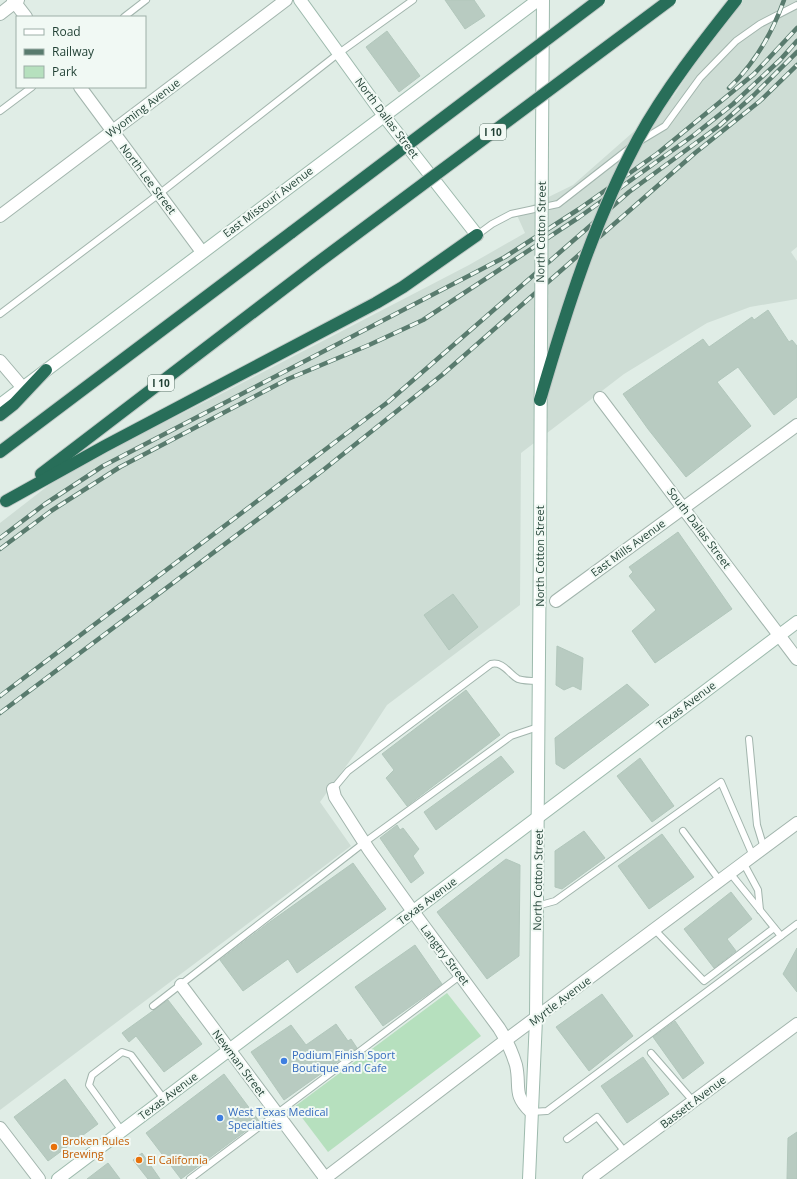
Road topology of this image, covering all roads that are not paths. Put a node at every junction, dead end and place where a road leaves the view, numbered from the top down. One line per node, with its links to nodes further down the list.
1 (146, 0): 14 (lane)
2 (286, 0): 20 (main road, Wyoming Avenue)
3 (300, 0): 15 (main road, North Dallas Street)
4 (413, 0): 15 (lane)
5 (538, 0): 19 (main road, East Missouri Avenue)
6 (543, 0): 30 (main road, North Cotton Street, bridge)
7 (599, 0): 34 (highway, bridge)
8 (670, 0): 35 (highway, I 10, bridge)
9 (736, 0): 30 (highway, bridge)
10 (15, 1): 12 (main road); 13 (main road)
11 (797, 6): 23 (lane)
12 (0, 14)
13 (25, 16)
14 (125, 16)
15 (339, 53): 19 (main road, North Dallas Street); 21 (lane)
16 (31, 88): 18 (lane)
17 (81, 88): 20 (main road, North Lee Street)
18 (0, 111)
19 (384, 116): 23 (main road, North Dallas Street); 24 (main road, East Missouri Avenue)
20 (112, 132): 21 (main road, North Lee Street); 22 (main road, Wyoming Avenue)
21 (159, 194): 24 (main road, North Lee Street); 25 (lane)
22 (0, 216)
23 (477, 235): 35 (highway)
24 (202, 252): 27 (main road, East Missouri Avenue)
25 (0, 314)
26 (0, 360): 28 (main road)
27 (46, 370): 28 (main road, East Missouri Avenue); 32 (highway)
28 (23, 388): 31 (main road, East Missouri Avenue)
29 (600, 398): 36 (main road, South Dallas Street)
30 (540, 400): 41 (main road, North Cotton Street, bridge)
31 (0, 405)
32 (0, 415)
33 (797, 425): 36 (main road, East Mills Avenue)
34 (0, 452)
35 (3, 503)
36 (684, 508): 37 (main road, East Mills Avenue); 39 (main road, South Dallas Street)
37 (556, 601)
38 (797, 622): 39 (main road, Texas Avenue)
39 (779, 636): 40 (main road, South Dallas Street); 45 (main road, Texas Avenue)
40 (797, 659)
41 (538, 681): 42 (main road, North Cotton Street); 44 (lane)
42 (538, 728): 45 (main road, North Cotton Street); 48 (lane)
43 (749, 739): 49 (lane)
44 (333, 789): 48 (main road, Langtry Street)
45 (538, 817): 53 (main road, North Cotton Street); 55 (main road, Texas Avenue)
46 (797, 823): 49 (main road, Myrtle Avenue)
47 (683, 831): 52 (lane)
48 (365, 842): 55 (main road, Langtry Street); 61 (lane)
49 (764, 848): 50 (main road, Myrtle Avenue)
50 (754, 856): 51 (main road, Myrtle Avenue); 53 (lane)
51 (744, 864): 52 (main road, Myrtle Avenue); 54 (lane)
52 (725, 877): 54 (lane); 58 (main road, Myrtle Avenue)
53 (537, 906): 63 (main road, North Cotton Street)
54 (760, 910): 57 (lane)
55 (413, 912): 60 (main road, Langtry Street); 66 (main road, Texas Avenue)
56 (797, 924): 59 (lane)
57 (774, 928): 58 (lane); 59 (lane)
58 (655, 930): 63 (main road, Myrtle Avenue)
59 (781, 936): 70 (lane)
60 (460, 975): 65 (main road, Langtry Street); 71 (lane)
61 (181, 985): 62 (lane); 66 (main road, Newman Street)
62 (153, 1006)
63 (536, 1019): 65 (main road, Myrtle Avenue); 70 (main road, North Cotton Street)
64 (795, 1030): 69 (main road, Bassett Avenue)
65 (506, 1040): 70 (main road); 79 (main road, Myrtle Avenue)
66 (229, 1050): 68 (main road, Texas Avenue); 71 (main road, Newman Street)
67 (651, 1053): 69 (lane)
68 (164, 1099): 73 (main road, Texas Avenue); 73 (lane)
69 (693, 1102): 75 (main road, Bassett Avenue)
70 (531, 1112): 80 (main road, North Cotton Street)
71 (277, 1113): 78 (lane); 79 (main road, Newman Street)
72 (0, 1128): 76 (main road)
73 (122, 1131): 77 (main road, Texas Avenue)
74 (567, 1139): 75 (lane)
75 (625, 1152): 81 (main road, Bassett Avenue)
76 (39, 1179)
77 (58, 1179)
78 (190, 1179)
79 (325, 1179)
80 (529, 1179)
81 (589, 1179)

